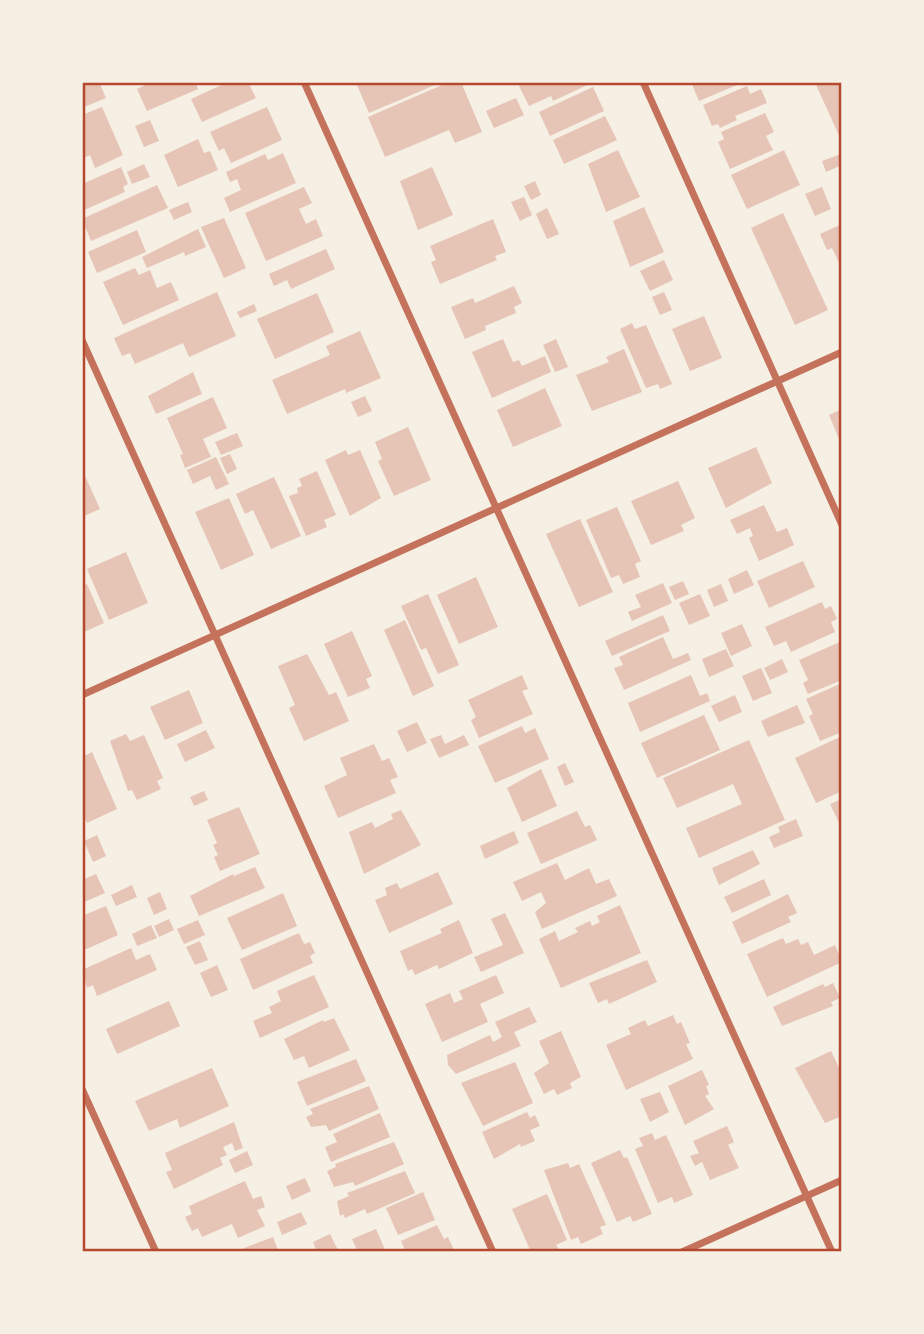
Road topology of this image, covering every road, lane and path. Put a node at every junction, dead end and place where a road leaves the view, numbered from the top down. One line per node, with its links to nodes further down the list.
1 (304, 82): 6 (street)
2 (643, 82): 5 (street)
3 (82, 340): 8 (street)
4 (842, 352): 5 (street)
5 (777, 382): 6 (street); 7 (street)
6 (496, 509): 8 (street); 12 (street)
7 (842, 525)
8 (215, 635): 9 (street); 14 (street)
9 (82, 695)
10 (82, 1089): 13 (street)
11 (842, 1180): 12 (street)
12 (807, 1196): 15 (street); 16 (street)
13 (156, 1252)
14 (493, 1252)
15 (682, 1252)
16 (832, 1252)

